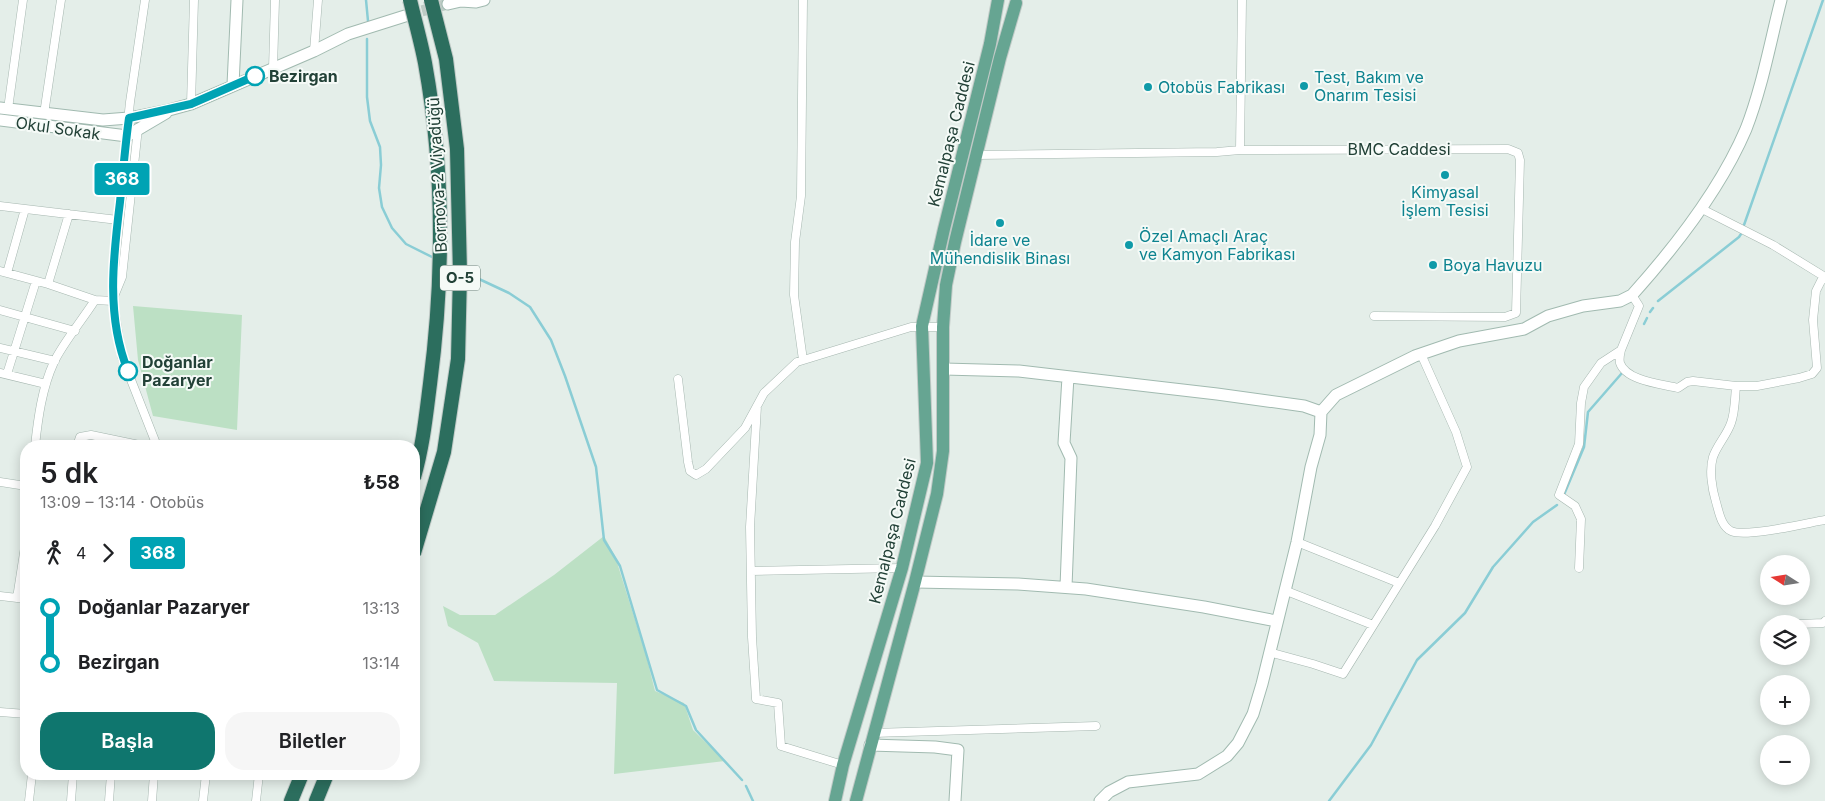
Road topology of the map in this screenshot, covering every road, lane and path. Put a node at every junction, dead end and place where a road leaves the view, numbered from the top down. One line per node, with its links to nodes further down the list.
1 (22, 0): 23 (street)
2 (61, 0): 25 (street)
3 (145, 0): 26 (street)
4 (194, 0): 22 (street)
5 (237, 0): 21 (street)
6 (275, 0): 20 (street)
7 (318, 0): 19 (street)
8 (410, 0): 67 (highway, Bornova-2 Viyadüğü / O-5, bridge)
9 (431, 0): 71 (highway, Bornova-2 Viyadüğü / O-5, bridge)
10 (484, 0): 15 (street)
11 (803, 0): 53 (street)
12 (1000, 0): 16 (main road, Kemalpaşa Caddesi); 46 (main road, Kemalpaşa Caddesi)
13 (1242, 0): 29 (street)
14 (1781, 0): 33 (street)
15 (461, 1): 17 (street)
16 (1018, 1): 30 (main road, Kemalpaşa Caddesi)
17 (448, 4)
18 (405, 16): 19 (street, Okul Sokak)
19 (314, 51): 20 (street, Okul Sokak)
20 (273, 68): 21 (street, Okul Sokak)
21 (233, 85): 22 (street, Okul Sokak)
22 (191, 104): 24 (street, Okul Sokak)
23 (4, 108): 25 (street, Okul Sokak)
24 (169, 110): 26 (street, Okul Sokak); 28 (street, Okul Sokak)
25 (44, 114): 26 (street, Okul Sokak)
26 (134, 117): 28 (street); 28 (street)
27 (0, 120): 28 (street, Okul Sokak)
28 (132, 133): 35 (street); 42 (street)
29 (1240, 150): 30 (street, BMC Caddesi); 45 (street, BMC Caddesi)
30 (976, 154): 47 (main road, Kemalpaşa Caddesi)
31 (0, 206): 32 (street)
32 (25, 209): 34 (street); 36 (street)
33 (1702, 209): 37 (street); 40 (street)
34 (69, 214): 35 (street); 39 (street)
35 (118, 220): 42 (street)
36 (3, 272): 38 (street)
37 (1824, 278): 60 (street)
38 (36, 281): 39 (street); 44 (street)
39 (48, 284): 41 (street)
40 (1632, 295): 50 (street); 52 (street)
41 (95, 300): 42 (street); 48 (street)
42 (113, 300): 66 (street)
43 (0, 310): 44 (street)
44 (24, 316): 48 (street); 51 (street)
45 (1374, 316)
46 (922, 326): 47 (street); 53 (street); 73 (main road, Kemalpaşa Caddesi)
47 (943, 327): 55 (main road, Kemalpaşa Caddesi)
48 (75, 332): 54 (street)
49 (0, 348): 51 (street)
50 (1621, 350): 60 (street); 74 (street)
51 (13, 352): 54 (street); 56 (street)
52 (1421, 354): 62 (street); 78 (street)
53 (804, 360): 61 (street)
54 (55, 361): 59 (street)
55 (944, 369): 57 (street); 77 (main road, Kemalpaşa Caddesi)
56 (3, 373): 59 (street)
57 (1068, 377): 62 (street); 79 (street)
58 (678, 379): 61 (street)
59 (46, 384): 63 (street)
60 (1736, 386): 70 (street)
61 (757, 406): 75 (street)
62 (1321, 412): 72 (street)
63 (36, 440)
64 (79, 440): 65 (street)
65 (115, 440)
66 (155, 440)
67 (420, 456)
68 (0, 482): 69 (street)
69 (20, 485)
70 (1825, 520)
71 (420, 533)
72 (1296, 542): 78 (street); 80 (street)
73 (902, 568): 75 (street); 93 (main road, Kemalpaşa Caddesi)
74 (1579, 568)
75 (751, 571): 93 (street)
76 (20, 579): 82 (street)
77 (916, 582): 79 (street); 92 (main road, Kemalpaşa Caddesi)
78 (1398, 583): 86 (street)
79 (1066, 587): 84 (street)
80 (1284, 590): 84 (street); 86 (street)
81 (0, 596): 82 (street)
82 (17, 598): 83 (street)
83 (20, 598)
84 (1276, 621): 88 (street)
85 (1825, 621): 87 (street)
86 (1373, 624): 88 (street)
87 (1810, 624)
88 (1269, 652): 113 (street)
89 (0, 712): 90 (street)
90 (20, 714)
91 (1096, 726): 92 (street)
92 (872, 739): 111 (main road, Kemalpaşa Caddesi); 112 (street)
93 (842, 765): 110 (main road, Kemalpaşa Caddesi)
94 (31, 780): 102 (street)
95 (72, 780): 103 (street)
96 (111, 780): 104 (street)
97 (154, 780): 105 (street)
98 (205, 780): 106 (street)
99 (258, 780): 107 (street)
100 (299, 780): 108 (highway)
101 (325, 780): 109 (highway)
102 (29, 801)
103 (70, 801)
104 (109, 801)
105 (152, 801)
106 (202, 801)
107 (256, 801)
108 (290, 801)
109 (316, 801)
110 (835, 801)
111 (856, 801)
112 (955, 801)
113 (1100, 801)

